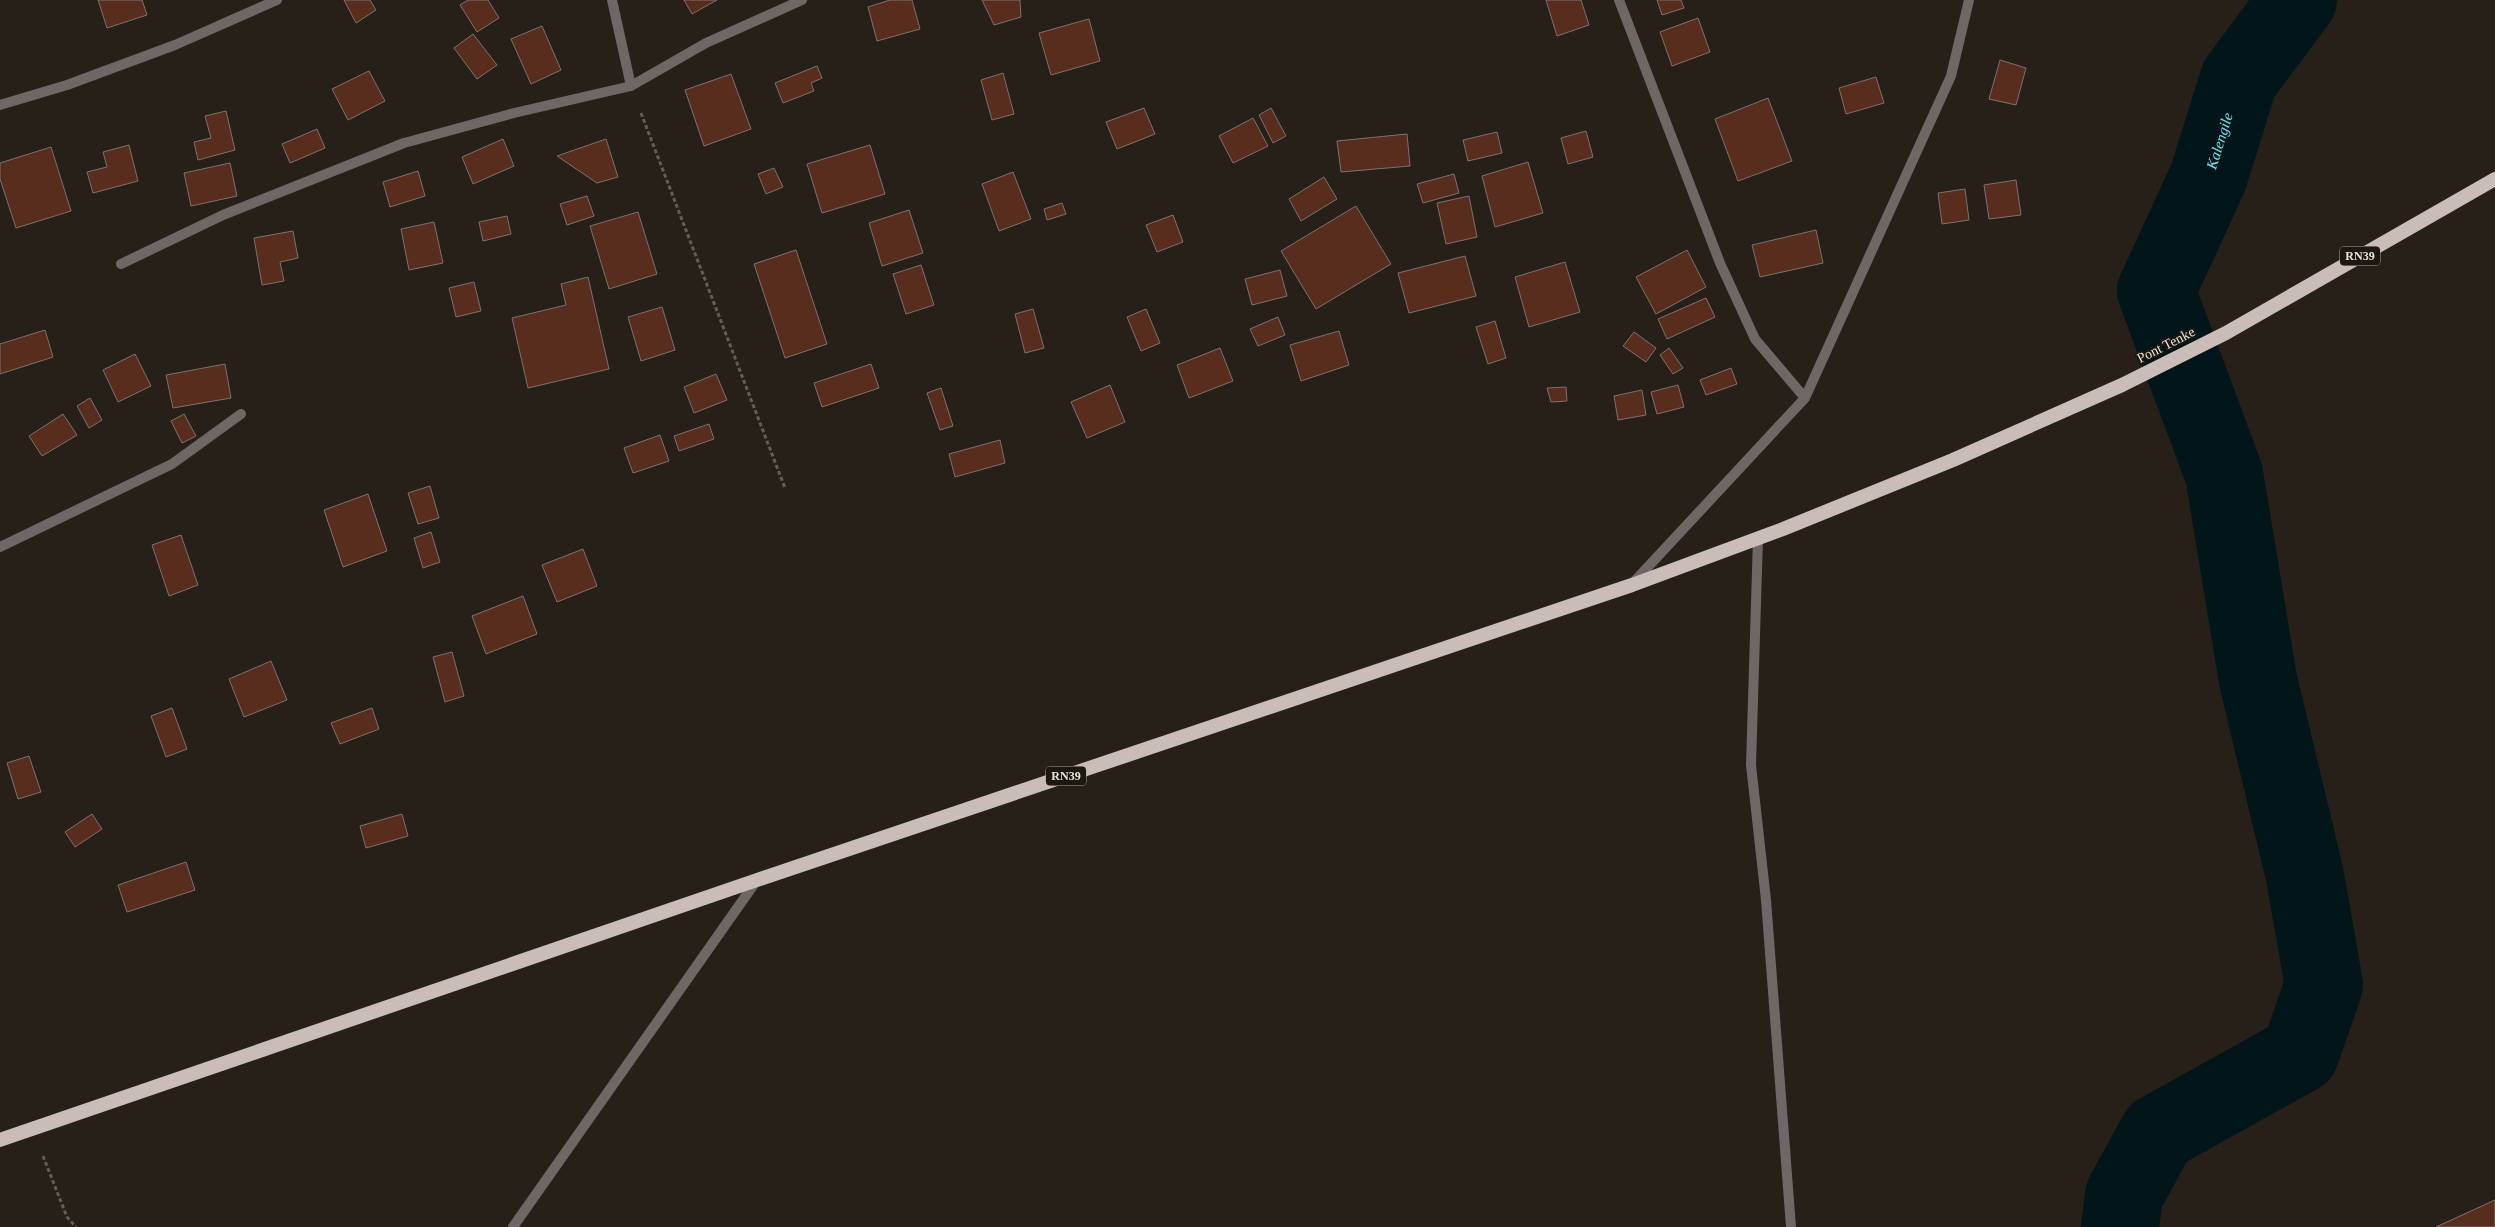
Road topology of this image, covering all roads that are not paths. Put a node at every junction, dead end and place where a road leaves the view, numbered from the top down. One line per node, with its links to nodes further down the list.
1 (277, 0): 7 (street)
2 (612, 0): 6 (street)
3 (802, 0): 6 (street)
4 (1619, 0): 10 (street)
5 (1969, 0): 10 (street)
6 (631, 86): 9 (street)
7 (0, 104)
8 (2495, 179): 12 (highway, Pont Tenke / RN39)
9 (122, 264)
10 (1805, 398): 14 (street)
11 (241, 414): 13 (street)
12 (1758, 538): 14 (highway, RN39); 18 (street)
13 (0, 546)
14 (1632, 585): 15 (highway, RN39)
15 (758, 880): 16 (highway, RN39); 17 (street)
16 (0, 1140)
17 (513, 1227)
18 (1791, 1227)

